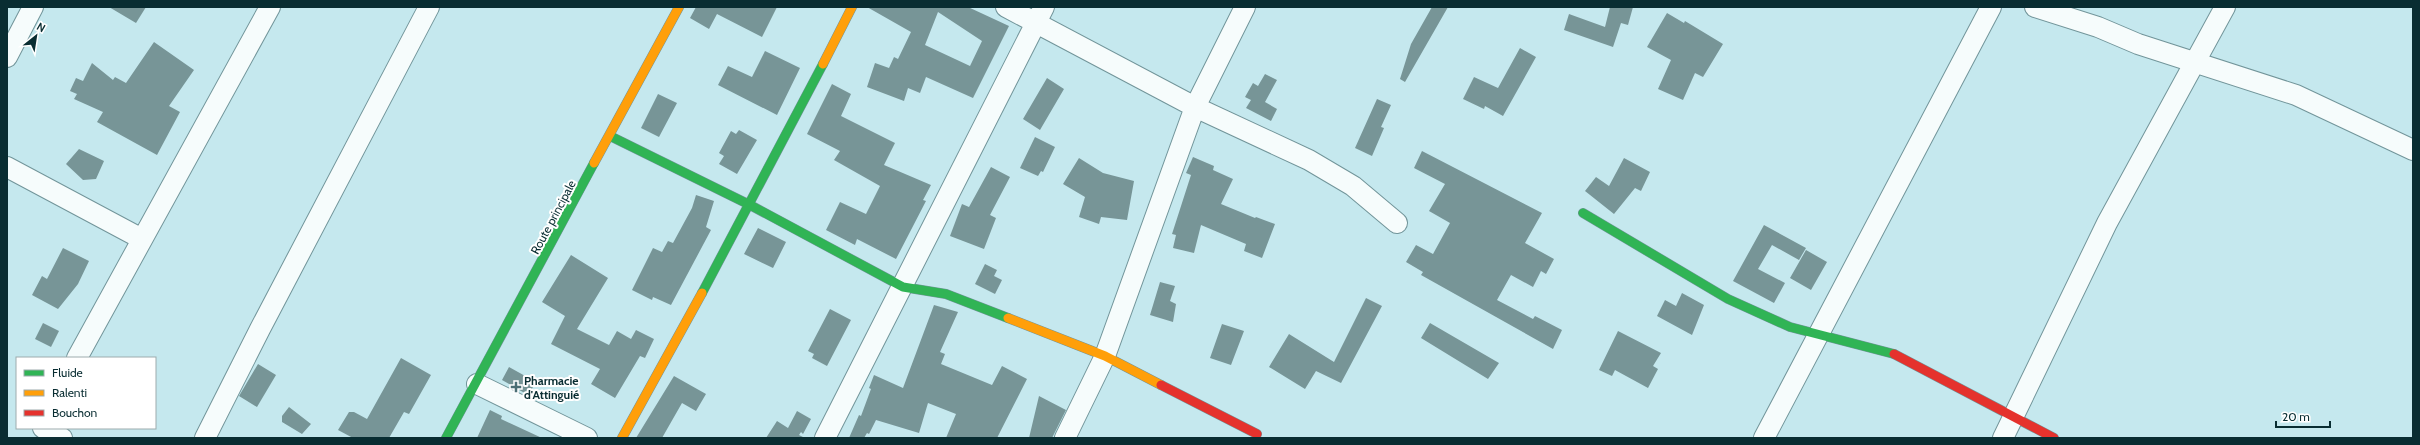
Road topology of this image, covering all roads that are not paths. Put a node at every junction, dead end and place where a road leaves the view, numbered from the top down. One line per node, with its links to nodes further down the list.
1 (33, 7): 12 (street)
2 (270, 7): 21 (street)
3 (429, 7): 33 (street)
4 (679, 7): 15 (street, Route principale)
5 (852, 7): 18 (street)
6 (1006, 7): 11 (street)
7 (1245, 7): 14 (street)
8 (1991, 7): 23 (street)
9 (2035, 7): 13 (street)
10 (2225, 7): 13 (street)
11 (1040, 15): 14 (street); 22 (street)
12 (7, 57)
13 (2196, 61): 16 (street); 27 (street)
14 (1195, 107): 20 (street); 24 (street)
15 (610, 136): 18 (street); 26 (street, Route principale)
16 (2413, 150)
17 (7, 167): 21 (street)
18 (750, 205): 22 (street); 36 (street)
19 (1583, 213): 23 (street)
20 (1397, 223)
21 (142, 239): 25 (street)
22 (903, 287): 24 (street); 37 (street)
23 (1819, 334): 27 (street); 39 (street)
24 (1105, 356): 30 (street); 38 (street)
25 (78, 357)
26 (477, 384): 34 (street, Route principale); 35 (street)
27 (2014, 418): 40 (street); 41 (street)
28 (38, 429): 31 (street)
29 (45, 429): 32 (street)
30 (1257, 434)
31 (33, 438)
32 (62, 438)
33 (205, 438)
34 (446, 438)
35 (587, 438)
36 (622, 438)
37 (825, 438)
38 (1065, 438)
39 (1764, 438)
40 (2003, 438)
41 (2054, 438)

